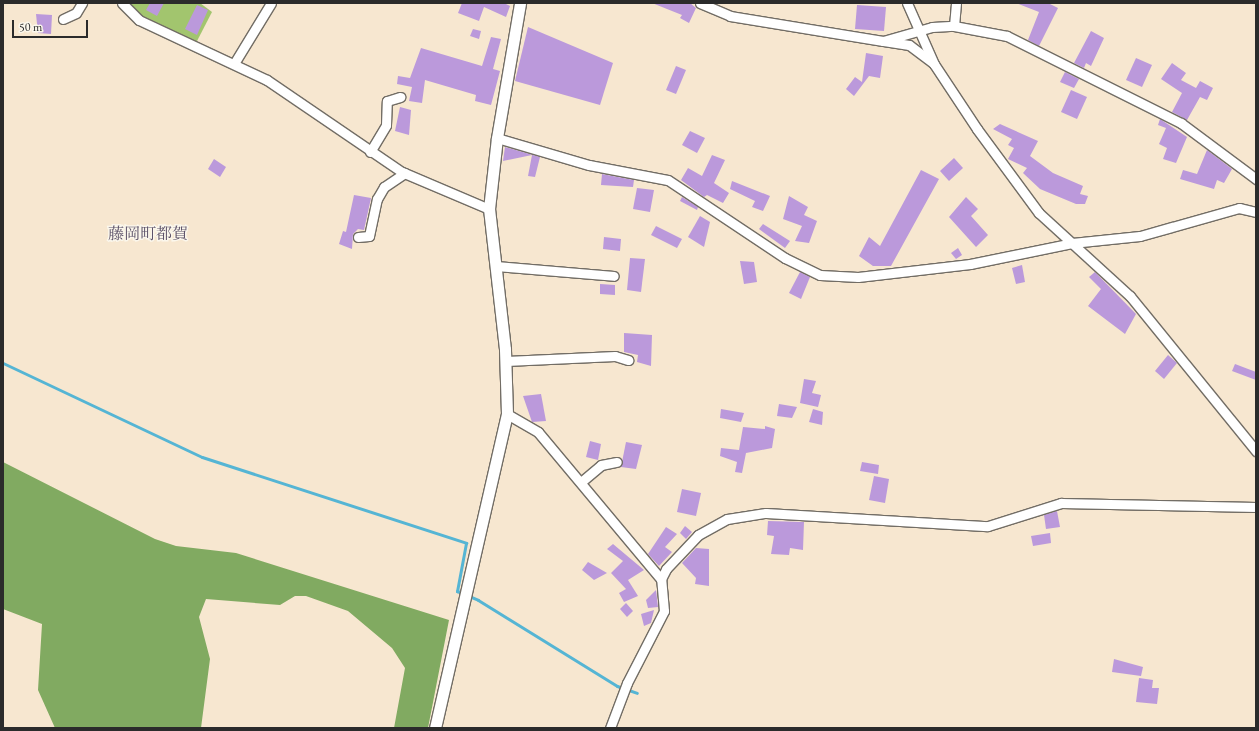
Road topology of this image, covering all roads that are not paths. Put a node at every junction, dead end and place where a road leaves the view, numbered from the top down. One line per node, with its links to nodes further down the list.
1 (82, 3): 8 (street)
2 (122, 3): 12 (street)
3 (271, 3): 12 (street)
4 (520, 3): 15 (street)
5 (700, 3): 11 (street)
6 (907, 3): 10 (street)
7 (956, 3): 9 (street)
8 (63, 18)
9 (954, 26): 10 (street); 18 (street)
10 (919, 30): 11 (street); 13 (street)
11 (883, 41): 13 (street)
12 (235, 62): 16 (street)
13 (934, 64): 22 (street)
14 (400, 97): 16 (street)
15 (497, 138): 19 (street); 22 (street)
16 (370, 152): 17 (street)
17 (405, 173): 19 (street); 21 (street)
18 (1256, 180)
19 (489, 208): 23 (street)
20 (1256, 212): 22 (street)
21 (358, 237)
22 (1072, 243): 28 (street)
23 (496, 266): 24 (street); 25 (street)
24 (614, 276)
25 (506, 360): 26 (street); 27 (street)
26 (628, 360)
27 (507, 414): 30 (street); 33 (street)
28 (1256, 451)
29 (617, 462): 30 (street)
30 (581, 482): 32 (street)
31 (1256, 508): 32 (street)
32 (661, 579): 34 (street)
33 (435, 728)
34 (610, 728)

